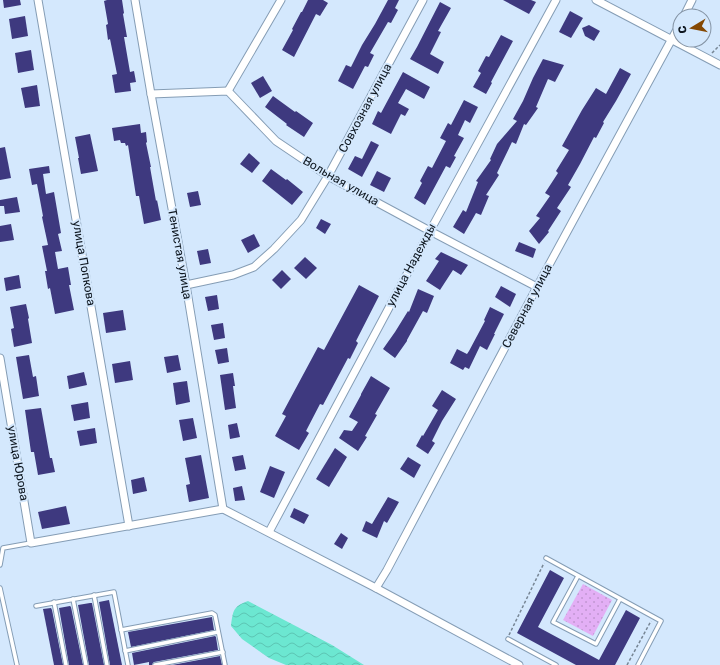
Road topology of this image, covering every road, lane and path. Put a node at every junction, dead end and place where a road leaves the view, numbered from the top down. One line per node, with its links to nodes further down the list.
1 (38, 0): 20 (street, улица Попкова)
2 (135, 0): 13 (street, Тенистая улица)
3 (281, 0): 12 (street)
4 (423, 0): 14 (street, Совхозная улица)
5 (556, 0): 15 (street, улица Надежды)
6 (596, 0): 7 (street)
7 (672, 40): 17 (street, Северная улица)
8 (720, 45): 10 (path)
9 (687, 48): 10 (street)
10 (706, 58): 11 (street)
11 (720, 65)
12 (228, 91): 13 (street); 14 (street, Вольная улица)
13 (151, 94): 16 (street, Тенистая улица)
14 (328, 176): 15 (street, Вольная улица); 16 (street, Совхозная улица)
15 (430, 231): 17 (street, Вольная улица); 21 (street, улица Надежды)
16 (186, 285): 19 (street, Тенистая улица)
17 (537, 287): 29 (street, Северная улица)
18 (0, 358): 22 (street, улица Юрова)
19 (223, 509): 20 (street); 21 (street)
20 (130, 526): 22 (street)
21 (269, 532): 29 (street)
22 (31, 543): 24 (lane)
23 (0, 544): 24 (lane)
24 (3, 548): 26 (lane)
25 (545, 560): 27 (lane); 38 (path)
26 (0, 565)
27 (578, 576): 31 (lane); 31 (lane)
28 (0, 588): 41 (lane)
29 (376, 588): 48 (street)
30 (94, 595): 32 (lane); 36 (lane); 44 (lane)
31 (620, 598): 51 (lane)
32 (73, 599): 33 (lane); 43 (lane)
33 (54, 602): 34 (lane); 42 (lane)
34 (36, 606)
35 (652, 620): 50 (path)
36 (122, 630): 37 (lane); 39 (lane)
37 (218, 632): 39 (lane); 40 (lane)
38 (508, 637): 49 (lane)
39 (125, 651): 45 (lane)
40 (222, 652): 46 (lane); 47 (lane)
41 (17, 665)
42 (66, 665)
43 (86, 665)
44 (107, 665)
45 (128, 665)
46 (155, 665)
47 (225, 665)
48 (519, 665)
49 (556, 665)
50 (627, 665)
51 (638, 665)

